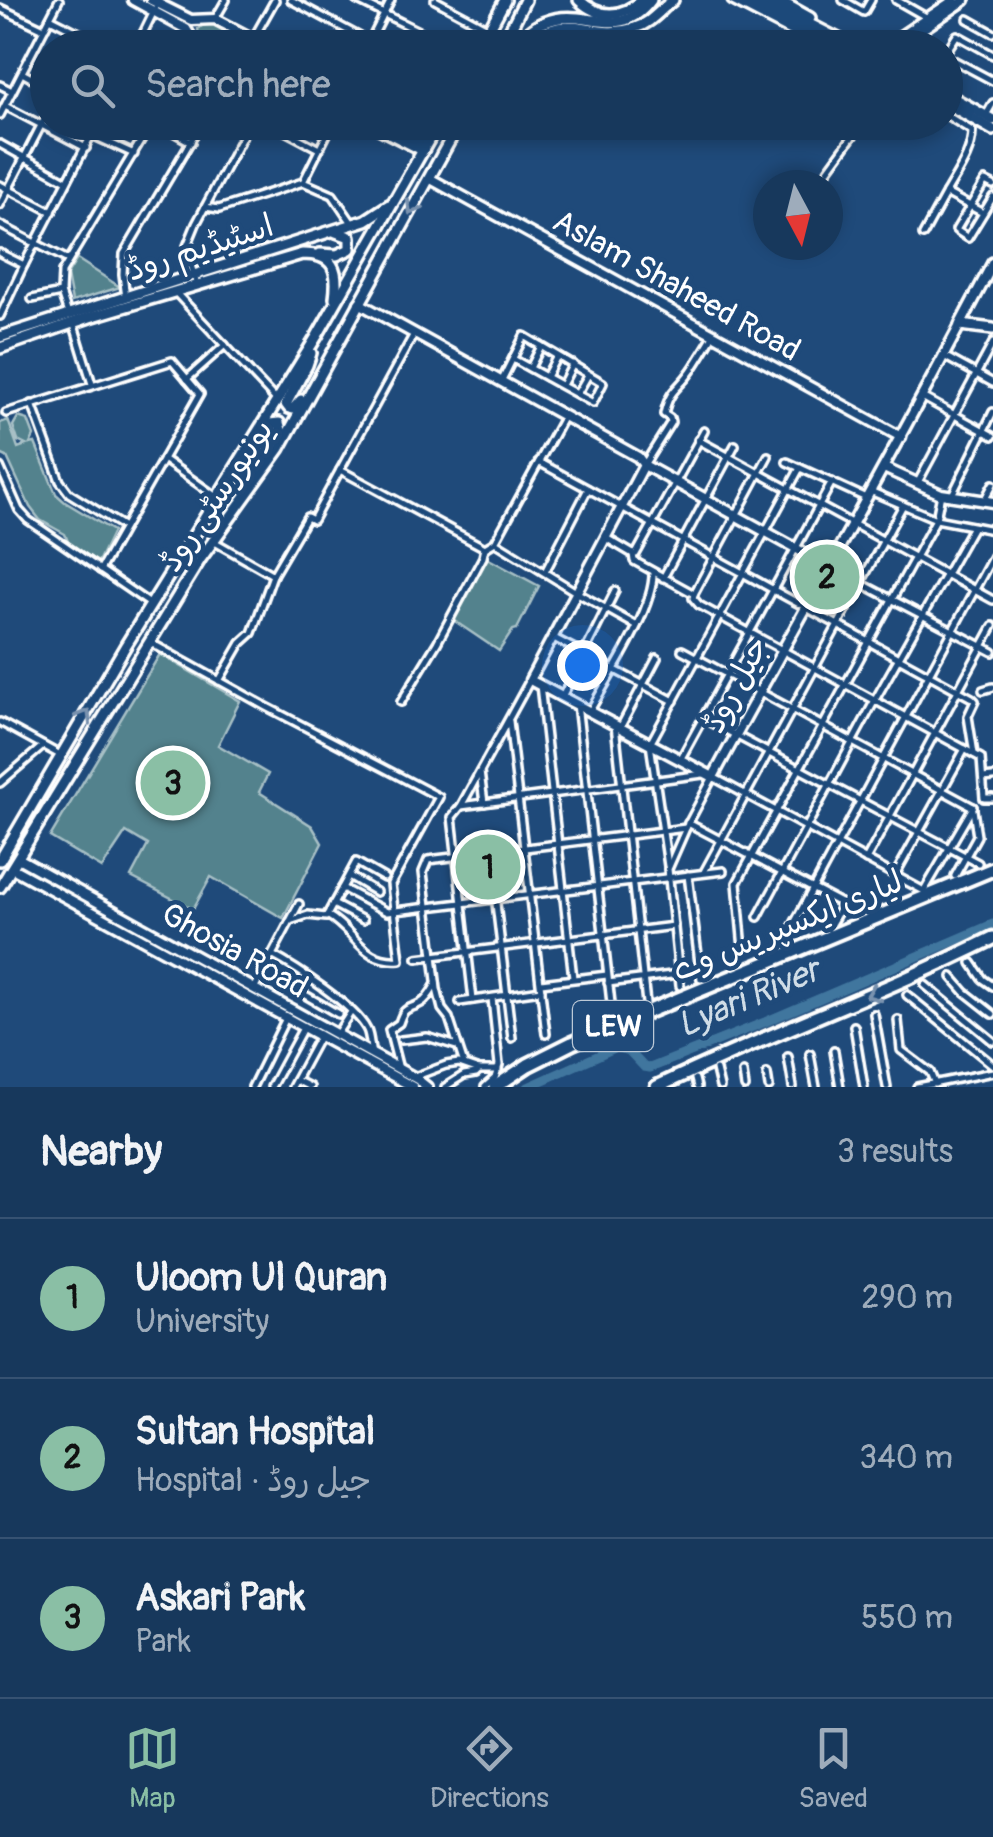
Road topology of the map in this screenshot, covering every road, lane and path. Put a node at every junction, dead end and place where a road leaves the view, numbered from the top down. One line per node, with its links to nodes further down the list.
1 (59, 0): 30 (street)
2 (133, 0): 25 (street)
3 (226, 0): 32 (street)
4 (275, 0): 41 (street)
5 (291, 0): 42 (street)
6 (356, 0): 28 (street)
7 (391, 0): 28 (street)
8 (434, 0): 34 (street)
9 (505, 0): 34 (main road)
10 (525, 0): 45 (main road)
11 (580, 0): 12 (main road)
12 (642, 0)
13 (652, 0): 46 (main road)
14 (672, 0): 49 (main road)
15 (733, 0): 50 (main road)
16 (746, 0): 51 (main road)
17 (763, 0): 52 (main road)
18 (778, 0): 53 (main road)
19 (843, 0): 20 (street)
20 (872, 0)
21 (896, 0): 27 (street)
22 (914, 0): 27 (street)
23 (954, 0): 29 (street)
24 (964, 0): 55 (street)
25 (155, 4): 33 (street); 37 (street); 38 (street)
26 (0, 8): 35 (street)
27 (910, 8): 29 (street)
28 (384, 14): 43 (street); 44 (street)
29 (926, 17): 54 (street)
30 (50, 18): 35 (street); 36 (street)
31 (968, 19): 56 (street)
32 (215, 20): 33 (street); 40 (street)
33 (200, 21): 39 (street)
34 (489, 29)
35 (44, 30)
36 (74, 30)
37 (144, 30)
38 (187, 30)
39 (195, 30)
40 (232, 30)
41 (263, 30)
42 (344, 30)
43 (375, 30)
44 (416, 30)
45 (509, 30)
46 (530, 30)
47 (547, 30): 48 (main road)
48 (609, 30)
49 (626, 30)
50 (791, 30)
51 (804, 30)
52 (821, 30)
53 (832, 30)
54 (908, 30)
55 (921, 30)
56 (993, 33)
57 (963, 39): 58 (street)
58 (993, 55)
59 (30, 57): 61 (street)
60 (963, 63): 63 (street)
61 (22, 73): 62 (street); 65 (street)
62 (30, 77)
63 (993, 80)
64 (0, 84): 65 (street)
65 (12, 91): 68 (street)
66 (993, 102): 72 (street)
67 (963, 105): 72 (main road)
68 (5, 106): 70 (street); 71 (street)
69 (963, 110): 72 (main road)
70 (0, 116)
71 (30, 119)
72 (987, 120): 74 (main road)
73 (963, 126): 104 (street)
74 (993, 130)
75 (33, 140): 95 (street)
76 (70, 140): 91 (street)
77 (89, 140): 91 (street)
78 (105, 140): 94 (street)
79 (143, 140): 94 (street)
80 (187, 140): 89 (street)
81 (240, 140): 108 (street)
82 (302, 140): 93 (street)
83 (324, 140): 93 (street)
84 (406, 140): 92 (street)
85 (411, 140): 92 (street)
86 (429, 140): 92 (main road, یونیورسٹی روڈ)
87 (452, 140): 97 (main road, یونیورسٹی روڈ)
88 (850, 140): 96 (street)
89 (191, 142): 124 (street)
90 (0, 144): 95 (street)
91 (86, 148): 98 (street)
92 (424, 148): 102 (main road, یونیورسٹی روڈ)
93 (319, 149): 99 (street)
94 (134, 154): 118 (street)
95 (24, 157): 98 (street); 103 (street)
96 (828, 170)
97 (430, 178): 126 (main road, یونیورسٹی روڈ, one-way to 126); 133 (street, Aslam Shaheed Road)
98 (68, 182): 109 (street)
99 (303, 182): 108 (street); 112 (street)
100 (0, 185): 103 (street)
101 (993, 185): 107 (street)
102 (403, 186): 112 (main road, اسٹیڈیم روڈ); 127 (main road, یونیورسٹی روڈ)
103 (8, 189): 106 (street); 109 (street)
104 (946, 193): 107 (street); 114 (street)
105 (993, 197): 110 (street)
106 (0, 205)
107 (970, 205): 110 (street); 110 (street)
108 (205, 207): 121 (street)
109 (52, 212): 115 (street)
110 (983, 213)
111 (0, 224): 115 (street)
112 (353, 224): 113 (main road, اسٹیڈیم روڈ)
113 (328, 232): 117 (main road); 121 (main road, اسٹیڈیم روڈ)
114 (923, 235)
115 (36, 244): 118 (street); 120 (street)
116 (0, 253): 120 (street)
117 (316, 254): 121 (main road, اسٹیڈیم روڈ); 127 (main road, اسٹیڈیم روڈ)
118 (69, 260): 123 (street)
119 (993, 263): 130 (main road, جیل روڈ)
120 (24, 265): 128 (street)
121 (196, 280): 122 (main road, اسٹیڈیم روڈ); 124 (main road, اسٹیڈیم روڈ)
122 (174, 291): 129 (main road, اسٹیڈیم روڈ); 137 (street)
123 (61, 293): 125 (street); 129 (street)
124 (126, 298): 129 (main road, اسٹیڈیم روڈ)
125 (32, 299)
126 (359, 303): 132 (street); 146 (main road, یونیورسٹی روڈ)
127 (334, 306): 134 (main road, یونیورسٹی روڈ)
128 (0, 316)
129 (71, 319): 135 (main road, اسٹیڈیم روڈ); 139 (main road, اسٹیڈیم روڈ); 152 (street)
130 (961, 322): 131 (main road); 141 (street, جیل روڈ)
131 (993, 326)
132 (414, 334): 150 (street); 177 (street)
133 (714, 334): 164 (street, Aslam Shaheed Road); 173 (street)
134 (316, 336): 146 (main road); 156 (main road, یونیورسٹی روڈ)
135 (0, 337)
136 (993, 342): 145 (street)
137 (225, 344): 149 (street); 156 (street)
138 (541, 346): 140 (street); 142 (street); 144 (street)
139 (0, 348)
140 (557, 356): 143 (street); 148 (street)
141 (944, 356): 145 (street); 155 (street, جیل روڈ)
142 (512, 359): 144 (street); 150 (street)
143 (573, 364): 147 (street); 153 (street)
144 (530, 368): 148 (street)
145 (976, 373): 151 (street); 160 (street)
146 (320, 374): 188 (main road, یونیورسٹی روڈ)
147 (588, 375): 154 (street); 154 (street)
148 (546, 376): 153 (street)
149 (187, 379): 152 (street); 170 (street)
150 (501, 382): 161 (street)
151 (993, 382)
152 (92, 384): 157 (street)
153 (562, 386): 154 (street)
154 (578, 394)
155 (922, 397): 160 (street); 164 (street, جیل روڈ)
156 (276, 400): 187 (main road, یونیورسٹی روڈ)
157 (32, 404): 159 (street); 198 (street)
158 (993, 412): 162 (street)
159 (6, 413)
160 (953, 414): 162 (street); 181 (street)
161 (564, 416): 171 (street); 173 (street)
162 (983, 430): 165 (street); 186 (street)
163 (704, 431): 166 (street)
164 (901, 436): 176 (street, جیل روڈ)
165 (993, 436)
166 (698, 440): 168 (street); 179 (street)
167 (735, 445): 168 (street)
168 (729, 456): 178 (street); 189 (street)
169 (768, 456): 178 (street)
170 (163, 459): 187 (street); 198 (street)
171 (539, 462): 184 (street); 205 (street)
172 (787, 462): 175 (street)
173 (644, 465): 179 (street); 193 (street)
174 (0, 467): 214 (street)
175 (800, 468): 180 (street); 183 (street)
176 (884, 468): 181 (street); 185 (street, جیل روڈ)
177 (340, 470): 207 (street); 218 (street)
178 (759, 473): 183 (street); 194 (street)
179 (676, 482): 189 (street); 197 (street)
180 (832, 482): 185 (street); 192 (street)
181 (917, 484): 186 (street)
182 (993, 484): 190 (street)
183 (788, 489): 192 (street); 201 (street)
184 (588, 490): 193 (street); 215 (street)
185 (868, 494): 191 (street); 196 (street, جیل روڈ)
186 (946, 495): 190 (street); 195 (street)
187 (220, 496): 188 (main road); 229 (main road, یونیورسٹی روڈ)
188 (246, 496): 204 (main road, یونیورسٹی روڈ)
189 (706, 499): 194 (street); 203 (street)
190 (989, 502)
191 (903, 505): 195 (street); 206 (street)
192 (819, 506): 196 (street); 208 (street)
193 (622, 508): 197 (street); 202 (street)
194 (736, 516): 201 (street); 211 (street)
195 (936, 520): 199 (street); 212 (street)
196 (851, 524): 206 (street); 213 (street, جیل روڈ)
197 (653, 525): 203 (street); 209 (street)
198 (124, 527): 214 (street)
199 (972, 528): 200 (street); 219 (street)
200 (993, 530)
201 (765, 532): 208 (street); 217 (street)
202 (606, 538): 209 (street); 225 (street)
203 (683, 541): 211 (street); 220 (street)
204 (214, 542): 218 (street); 241 (main road, یونیورسٹی روڈ)
205 (495, 542): 207 (street); 215 (street)
206 (883, 542): 212 (street); 221 (street)
207 (485, 548): 266 (street)
208 (796, 548): 213 (street); 222 (street)
209 (633, 554): 216 (street)
210 (993, 556): 224 (street)
211 (713, 558): 217 (street); 226 (street)
212 (914, 559): 219 (street); 227 (street)
213 (828, 566): 221 (street); 230 (street, جیل روڈ)
214 (100, 570): 229 (street)
215 (545, 572): 225 (street)
216 (653, 573): 220 (street); 235 (street)
217 (742, 574): 222 (street); 232 (street)
218 (273, 575): 255 (street)
219 (946, 576): 224 (street); 233 (street)
220 (663, 578): 226 (street)
221 (860, 583): 227 (street); 234 (street)
222 (773, 590): 230 (street); 238 (street)
223 (615, 591): 231 (street)
224 (975, 591): 228 (street); 237 (street)
225 (576, 592): 231 (street); 239 (street)
226 (694, 594): 232 (street)
227 (892, 599): 233 (street); 240 (street)
228 (993, 600)
229 (152, 606): 284 (main road, یونیورسٹی روڈ, one-way to 229)
230 (805, 608): 234 (street); 243 (street, جیل روڈ)
231 (605, 609): 235 (street); 246 (street)
232 (720, 616): 238 (street); 248 (street)
233 (923, 616): 237 (street); 249 (street)
234 (838, 625): 240 (street); 250 (street)
235 (636, 626): 251 (street)
236 (993, 626): 242 (street)
237 (952, 631): 242 (street); 253 (street)
238 (750, 632): 243 (street); 252 (street)
239 (552, 637): 246 (street); 254 (street)
240 (868, 641): 249 (street); 257 (street)
241 (149, 642): 255 (street); 326 (main road, یونیورسٹی روڈ)
242 (982, 646): 245 (street); 260 (street)
243 (782, 649): 250 (street); 262 (street, جیل روڈ)
244 (682, 650): 248 (street)
245 (993, 652)
246 (584, 654): 251 (street); 263 (street)
247 (657, 658): 258 (street)
248 (697, 658): 252 (street); 264 (street)
249 (900, 658): 253 (street); 265 (street)
250 (815, 667): 257 (street); 268 (street)
251 (613, 669): 258 (street); 269 (street)
252 (727, 674): 262 (street); 272 (street)
253 (929, 674): 260 (street); 270 (street)
254 (530, 680): 256 (street); 271 (street)
255 (219, 681): 353 (street)
256 (540, 684): 263 (street); 299 (street)
257 (845, 684): 265 (street); 275 (street)
258 (644, 685): 264 (street); 274 (street)
259 (993, 687): 261 (street)
260 (958, 690): 276 (street); 283 (street)
261 (983, 690)
262 (759, 691): 268 (street); 277 (street, جیل روڈ)
263 (562, 697): 267 (street)
264 (674, 700): 279 (street)
265 (876, 700): 270 (street); 278 (street)
266 (400, 702)
267 (577, 704): 269 (street); 297 (street)
268 (792, 709): 275 (street); 282 (street)
269 (590, 712): 274 (street)
270 (905, 716): 276 (street); 285 (street)
271 (508, 718): 288 (street); 302 (street)
272 (703, 718): 277 (street); 286 (street)
273 (0, 722): 280 (street)
274 (617, 726): 279 (street); 295 (street)
275 (822, 726): 278 (street); 287 (street)
276 (935, 732): 281 (street); 289 (street)
277 (736, 735): 282 (street); 290 (street, جیل روڈ)
278 (853, 742): 285 (street); 296 (street)
279 (650, 744): 286 (street); 293 (street)
280 (43, 746): 284 (street); 294 (street)
281 (965, 749): 283 (street); 298 (street)
282 (768, 752): 287 (street); 300 (street)
283 (974, 754): 292 (street)
284 (62, 756): 324 (main road, یونیورسٹی روڈ)
285 (883, 758): 289 (street); 303 (street)
286 (680, 760): 290 (street)
287 (799, 769): 296 (street); 307 (street)
288 (480, 771): 304 (street); 305 (street)
289 (912, 774): 298 (street); 308 (street)
290 (709, 776): 293 (street); 300 (street); 309 (street, جیل روڈ)
291 (993, 777): 292 (street)
292 (983, 778): 301 (street)
293 (656, 780): 295 (street); 311 (street)
294 (0, 783)
295 (622, 785): 297 (street); 313 (street)
296 (830, 785): 303 (street); 310 (street)
297 (586, 790): 299 (street); 314 (street)
298 (942, 790): 306 (street); 312 (street)
299 (551, 794): 302 (street); 316 (street)
300 (745, 795): 307 (street); 315 (street)
301 (993, 798)
302 (518, 799): 304 (street); 318 (street)
303 (860, 801): 308 (street); 317 (street)
304 (484, 804): 305 (street)
305 (461, 806): 321 (street)
306 (973, 807): 319 (street); 322 (street)
307 (776, 811): 310 (street); 323 (street)
308 (890, 817): 312 (street); 325 (street)
309 (687, 826): 311 (street); 315 (street); 328 (street, جیل روڈ)
310 (806, 828): 317 (street); 332 (street)
311 (663, 830): 313 (street); 328 (street)
312 (919, 832): 319 (street); 334 (street)
313 (627, 835): 314 (street); 339 (street)
314 (592, 840): 316 (street); 340 (street)
315 (720, 842): 323 (street); 331 (street)
316 (557, 844): 318 (street); 343 (street)
317 (837, 844): 325 (street); 344 (street)
318 (524, 848): 320 (street); 346 (street)
319 (948, 848): 322 (street); 334 (street)
320 (490, 852): 321 (street); 347 (street)
321 (456, 856): 348 (street); 352 (street)
322 (965, 856): 327 (street); 336 (street)
323 (751, 857): 332 (street); 368 (street)
324 (0, 860)
325 (866, 860): 334 (street)
326 (15, 863): 341 (main road, یونیورسٹی روڈ); 387 (street, Ghosia Road)
327 (978, 863)
328 (668, 869): 338 (street, جیل روڈ)
329 (993, 869): 431 (highway, لیاری ایکسپریس وے / LEW)
330 (723, 870): 331 (street)
331 (703, 873): 333 (street)
332 (782, 873): 344 (street); 356 (street)
333 (688, 875): 338 (street); 380 (street)
334 (895, 875)
335 (348, 876): 337 (street); 342 (street); 345 (street)
336 (954, 876)
337 (384, 878)
338 (668, 878): 339 (street); 359 (street, جیل روڈ)
339 (632, 882): 340 (street); 361 (street)
340 (597, 886): 343 (street); 363 (street)
341 (0, 887)
342 (342, 888): 350 (street); 353 (street)
343 (563, 890): 346 (street); 365 (street)
344 (812, 890): 351 (street); 362 (street)
345 (376, 892)
346 (530, 895): 347 (street); 366 (street)
347 (496, 899): 348 (street); 367 (street)
348 (461, 903): 352 (street); 369 (street)
349 (299, 904): 358 (street)
350 (333, 904): 355 (street); 357 (street)
351 (842, 905): 354 (street); 360 (street)
352 (427, 908): 353 (street); 371 (street)
353 (394, 912): 355 (street)
354 (860, 914)
355 (327, 915): 358 (street)
356 (758, 917)
357 (363, 920)
358 (290, 922): 370 (street)
359 (674, 926): 361 (street); 375 (street, جیل روڈ)
360 (828, 929)
361 (638, 931): 363 (street); 379 (street)
362 (790, 932)
363 (603, 935): 365 (street); 376 (street)
364 (993, 938): 432 (highway, LEW, one-way to 432)
365 (569, 940): 366 (street); 378 (street)
366 (536, 944): 367 (street); 386 (street)
367 (502, 948): 369 (street); 389 (street)
368 (743, 949)
369 (466, 952): 371 (street); 391 (street)
370 (272, 955): 374 (street); 395 (street)
371 (433, 956): 372 (street); 382 (street)
372 (417, 958)
373 (972, 962): 385 (street)
374 (264, 971): 387 (street); 396 (street)
375 (679, 974): 379 (street); 383 (street, جیل روڈ)
376 (607, 975): 378 (street); 381 (street)
377 (952, 977): 398 (street)
378 (573, 978): 386 (street)
379 (644, 978): 381 (street); 394 (street)
380 (701, 979)
381 (608, 983): 393 (street)
382 (436, 984): 409 (street); 416 (street)
383 (680, 986)
384 (925, 986): 408 (street)
385 (993, 986)
386 (540, 987): 389 (street); 404 (street)
387 (256, 994): 399 (street); 403 (street, Ghosia Road)
388 (907, 995): 415 (street)
389 (507, 996): 390 (street); 406 (street)
390 (492, 998): 391 (street); 418 (street)
391 (473, 1000): 392 (street)
392 (460, 1002)
393 (610, 1003)
394 (646, 1003)
395 (352, 1012): 403 (street); 411 (street)
396 (338, 1014)
397 (874, 1014): 440 (street)
398 (993, 1014)
399 (286, 1018): 402 (street); 425 (street)
400 (898, 1020): 424 (street)
401 (854, 1026): 439 (street)
402 (304, 1028): 405 (street); 426 (street)
403 (336, 1034): 411 (street, Ghosia Road)
404 (546, 1034)
405 (320, 1036): 422 (street); 423 (street)
406 (512, 1038)
407 (401, 1040): 409 (street)
408 (993, 1041)
409 (457, 1046): 414 (street)
410 (834, 1051): 438 (street)
411 (372, 1054): 416 (street, Ghosia Road)
412 (810, 1054): 437 (street)
413 (788, 1057): 436 (street)
414 (464, 1064): 417 (street); 422 (street)
415 (993, 1068): 424 (street)
416 (399, 1069): 422 (street, Ghosia Road)
417 (479, 1070): 418 (street); 429 (street)
418 (498, 1070): 430 (street)
419 (716, 1070): 433 (street)
420 (743, 1073): 434 (street)
421 (767, 1074): 435 (street)
422 (414, 1082): 428 (street, Ghosia Road)
423 (294, 1084): 427 (street)
424 (935, 1084): 441 (street)
425 (252, 1087)
426 (271, 1087)
427 (310, 1087)
428 (427, 1087)
429 (445, 1087)
430 (485, 1087)
431 (495, 1087)
432 (656, 1087)
433 (720, 1087)
434 (745, 1087)
435 (769, 1087)
436 (793, 1087)
437 (816, 1087)
438 (840, 1087)
439 (864, 1087)
440 (887, 1087)
441 (918, 1087)

